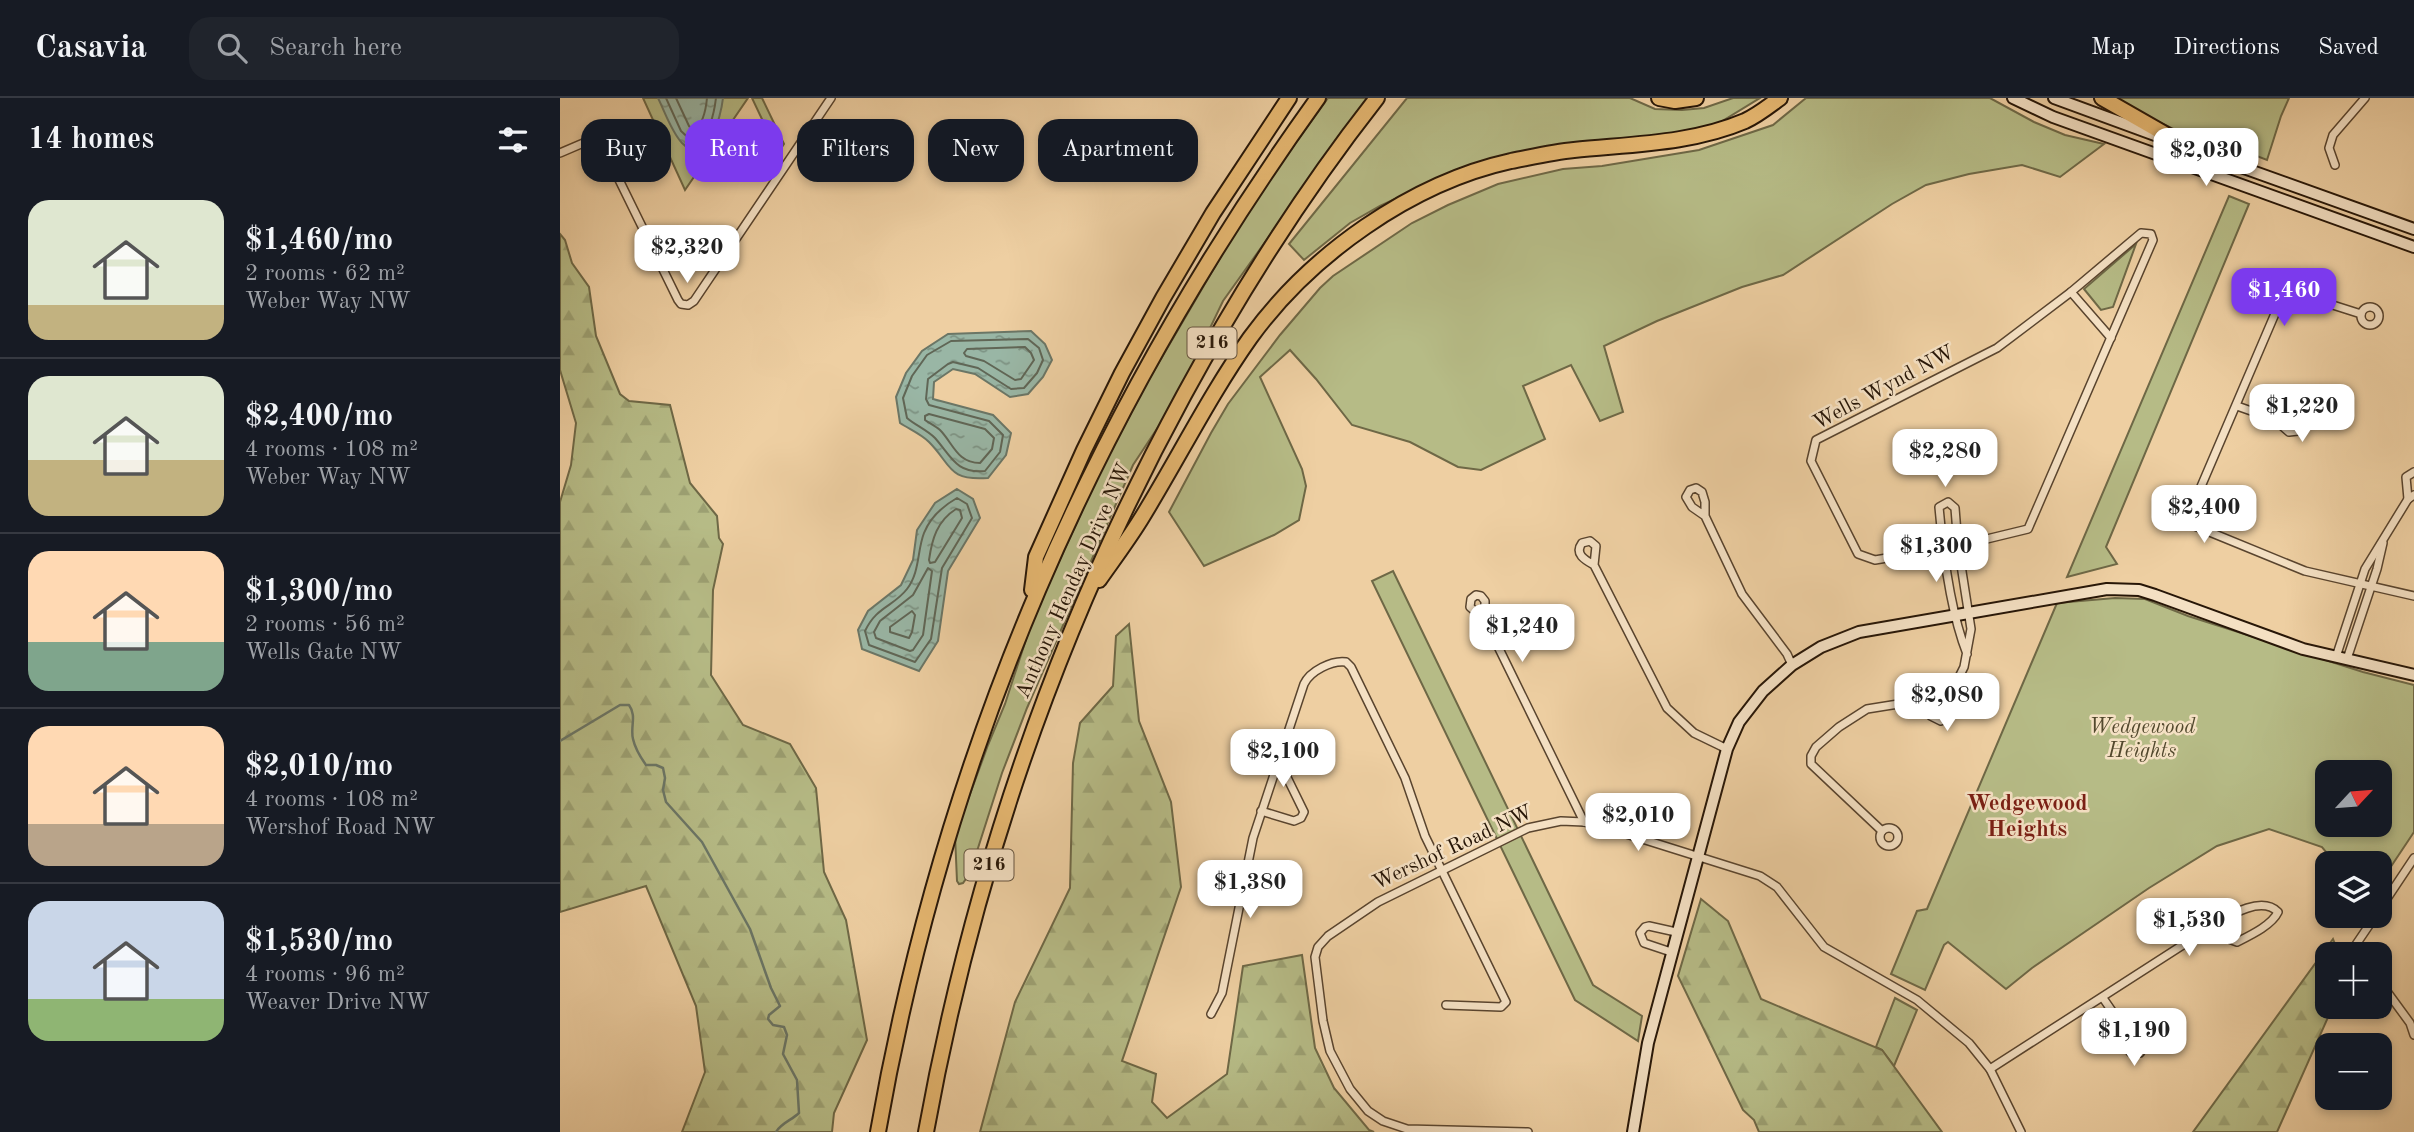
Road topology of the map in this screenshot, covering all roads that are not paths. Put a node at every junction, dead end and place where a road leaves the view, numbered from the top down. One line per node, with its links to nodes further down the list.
1 (831, 98): 14 (street)
2 (1289, 98): 34 (highway)
3 (1308, 98): 15 (highway)
4 (1318, 98): 15 (highway, Anthony Henday Drive NW / 216)
5 (1377, 98): 33 (highway, Anthony Henday Drive NW / 216)
6 (1659, 98): 7 (highway)
7 (1696, 98)
8 (1780, 98): 33 (highway)
9 (2013, 98): 18 (street)
10 (2054, 98): 13 (street)
11 (2102, 98): 13 (highway)
12 (2365, 98): 16 (street)
13 (2193, 150): 17 (street)
14 (560, 153)
15 (1278, 154): 34 (highway, Anthony Henday Drive NW / 216)
16 (2335, 165)
17 (2414, 229)
18 (2414, 247)
19 (2071, 292): 21 (street); 21 (street, Wells Wynd NW); 29 (street, Wells Wynd NW)
20 (2361, 314): 22 (street)
21 (2112, 338): 28 (street, Wells Wynd NW)
22 (2237, 406): 23 (street); 31 (street)
23 (2274, 419)
24 (2414, 472): 25 (street)
25 (2411, 497): 27 (street)
26 (1705, 516): 40 (street)
27 (2385, 539): 31 (street); 31 (street)
28 (1958, 547): 29 (street, Wells Wynd NW); 29 (street); 35 (street)
29 (1942, 548): 36 (street)
30 (1594, 565): 44 (street)
31 (2366, 585): 32 (street); 39 (street); 39 (street)
32 (2414, 596)
33 (1080, 607): 64 (highway, Anthony Henday Drive NW / 216)
34 (1029, 608): 63 (highway, Anthony Henday Drive NW / 216)
35 (1969, 613): 36 (street); 38 (street); 39 (street)
36 (1955, 615): 38 (street); 40 (street)
37 (1485, 620): 47 (street)
38 (1967, 654): 42 (street)
39 (2342, 658): 41 (street)
40 (1791, 665): 44 (street)
41 (2414, 675)
42 (1952, 691): 43 (street); 43 (street)
43 (1917, 701): 48 (street)
44 (1727, 749): 49 (street)
45 (1278, 759): 46 (street); 46 (street); 51 (street)
46 (1261, 811): 59 (street)
47 (1584, 822): 49 (street, Wershof Road NW); 51 (street, Wershof Road NW)
48 (1882, 831)
49 (1697, 857): 54 (street); 62 (street, Wershof Road NW)
50 (2414, 858): 52 (street)
51 (1442, 870): 58 (street); 65 (street, Wershof Road NW)
52 (2392, 891)
53 (2217, 923): 53 (street); 56 (street)
54 (1676, 932): 55 (street); 55 (street)
55 (1671, 952): 66 (street)
56 (2103, 998): 60 (street); 62 (street)
57 (2392, 998): 61 (street)
58 (1446, 1004)
59 (1211, 1014)
60 (2124, 1030)
61 (2414, 1035)
62 (1990, 1069): 67 (street, Wershof Road NW)
63 (878, 1132)
64 (926, 1132)
65 (1528, 1132)
66 (1633, 1132)
67 (2021, 1132)

